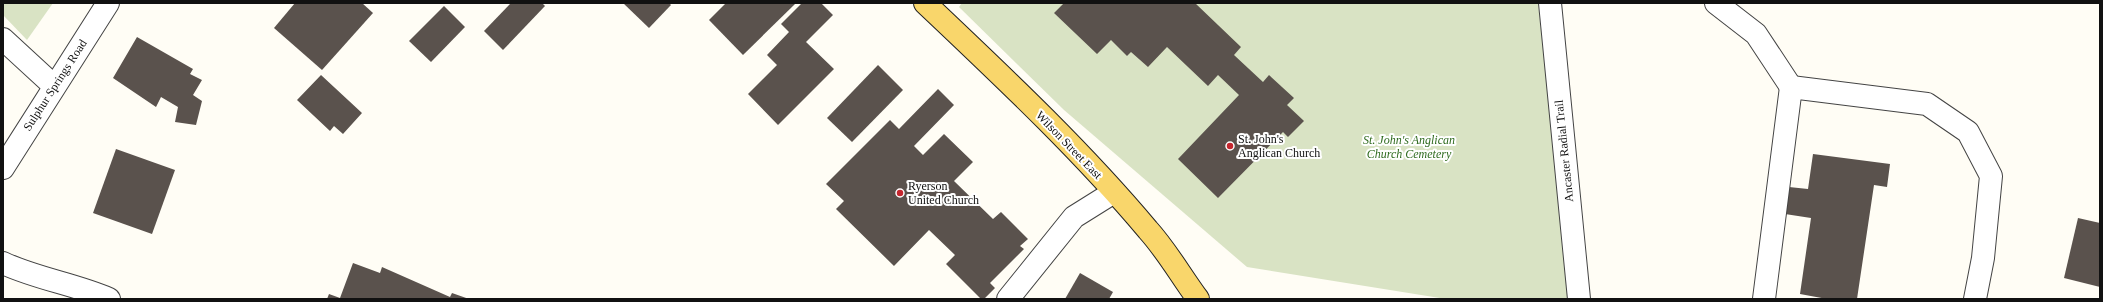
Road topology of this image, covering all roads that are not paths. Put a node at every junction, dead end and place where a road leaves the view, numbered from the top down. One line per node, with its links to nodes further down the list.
1 (108, 3): 6 (street, Sulphur Springs Road)
2 (925, 3): 9 (main road, Wilson Street East)
3 (1550, 3): 14 (street, Ancaster Radial Trail)
4 (1716, 3): 7 (street)
5 (3, 39): 6 (street)
6 (54, 86): 8 (street, Sulphur Springs Road)
7 (1791, 87): 15 (street); 16 (street)
8 (3, 168)
9 (1114, 192): 12 (street); 13 (main road, Wilson Street East)
10 (3, 263): 11 (street)
11 (110, 299)
12 (1008, 299)
13 (1198, 299)
14 (1579, 299)
15 (1764, 299)
16 (1975, 299)

